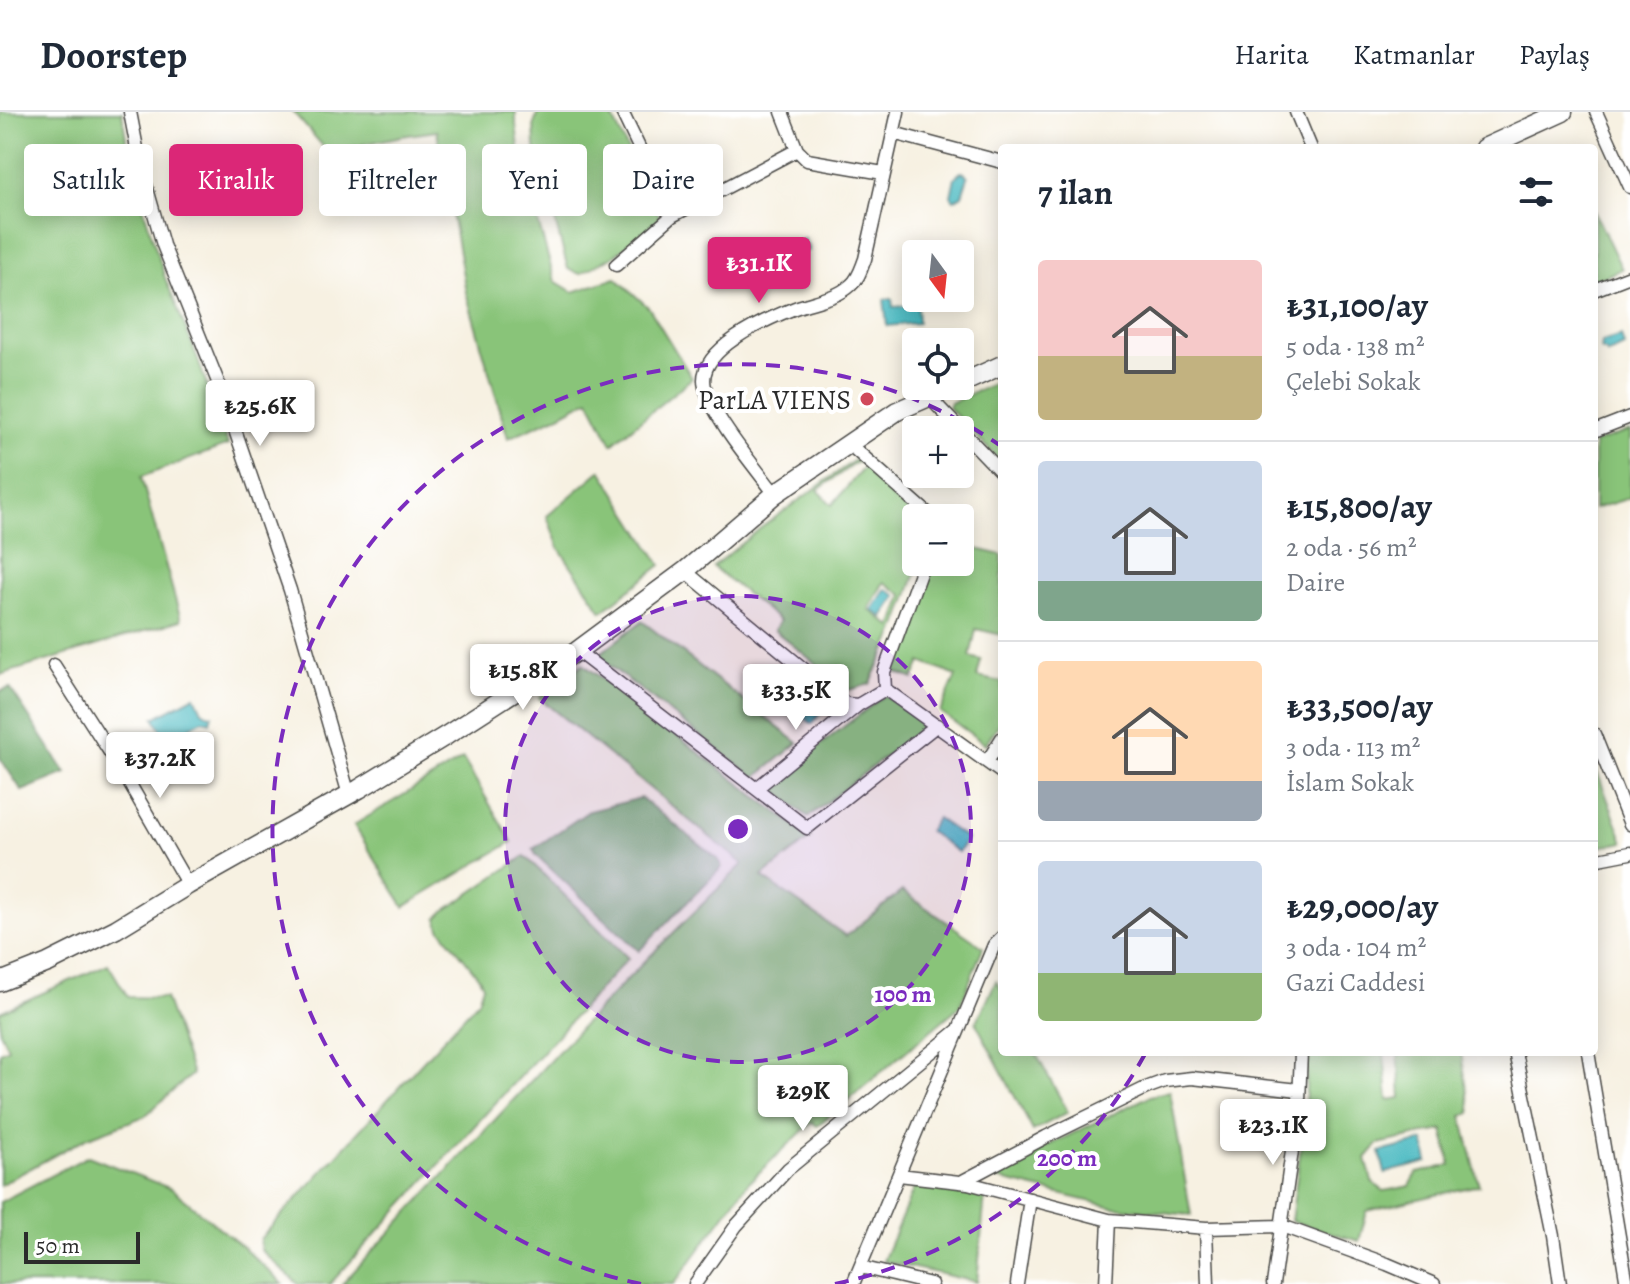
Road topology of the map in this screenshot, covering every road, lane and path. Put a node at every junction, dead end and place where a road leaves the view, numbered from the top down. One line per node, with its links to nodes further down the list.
1 (130, 112): 43 (street)
2 (622, 112): 9 (street)
3 (782, 112): 12 (street)
4 (898, 112): 8 (street)
5 (1296, 112): 10 (street)
6 (1563, 112): 11 (street)
7 (1596, 112): 15 (street)
8 (893, 133): 13 (street); 14 (street)
9 (637, 144)
10 (1309, 144)
11 (1493, 144)
12 (797, 150): 14 (street); 16 (street)
13 (998, 161)
14 (883, 173): 29 (street)
15 (1630, 187)
16 (723, 189)
17 (672, 216): 18 (street)
18 (616, 265)
19 (1630, 276): 20 (street)
20 (1598, 288)
21 (998, 367): 22 (street)
22 (974, 378)
23 (922, 400): 27 (street)
24 (932, 400): 28 (street)
25 (1630, 417): 26 (street)
26 (1598, 429)
27 (849, 444): 29 (street); 30 (street)
28 (998, 469)
29 (775, 494): 31 (street)
30 (917, 504)
31 (685, 571): 33 (street); 36 (street)
32 (919, 576): 35 (street)
33 (577, 651): 42 (street); 43 (street)
34 (54, 665): 47 (street)
35 (885, 689): 36 (street); 37 (street)
36 (858, 705): 42 (street)
37 (937, 725): 40 (street); 42 (street)
38 (998, 744): 40 (street)
39 (1598, 744): 44 (street)
40 (987, 762): 41 (street)
41 (998, 770)
42 (757, 788)
43 (349, 795): 47 (street)
44 (1630, 824)
45 (1630, 853): 46 (street)
46 (1598, 859)
47 (188, 885): 49 (street)
48 (998, 941): 50 (street)
49 (0, 982)
50 (960, 1029): 55 (street); 63 (street)
51 (1301, 1056): 54 (street)
52 (1516, 1056): 71 (street)
53 (1589, 1056): 72 (street)
54 (1299, 1090): 56 (street); 59 (street)
55 (899, 1175): 56 (street); 61 (street)
56 (961, 1182): 57 (street)
57 (1030, 1199): 58 (street); 66 (street)
58 (1109, 1220): 60 (street); 67 (street)
59 (1282, 1226): 60 (street); 62 (street); 69 (street)
60 (1206, 1228): 68 (street)
61 (860, 1267): 64 (street); 65 (street)
62 (1412, 1279): 70 (street)
63 (695, 1284)
64 (853, 1284)
65 (931, 1284)
66 (1017, 1284)
67 (1106, 1284)
68 (1208, 1284)
69 (1273, 1284)
70 (1434, 1284)
71 (1560, 1284)
72 (1627, 1284)

